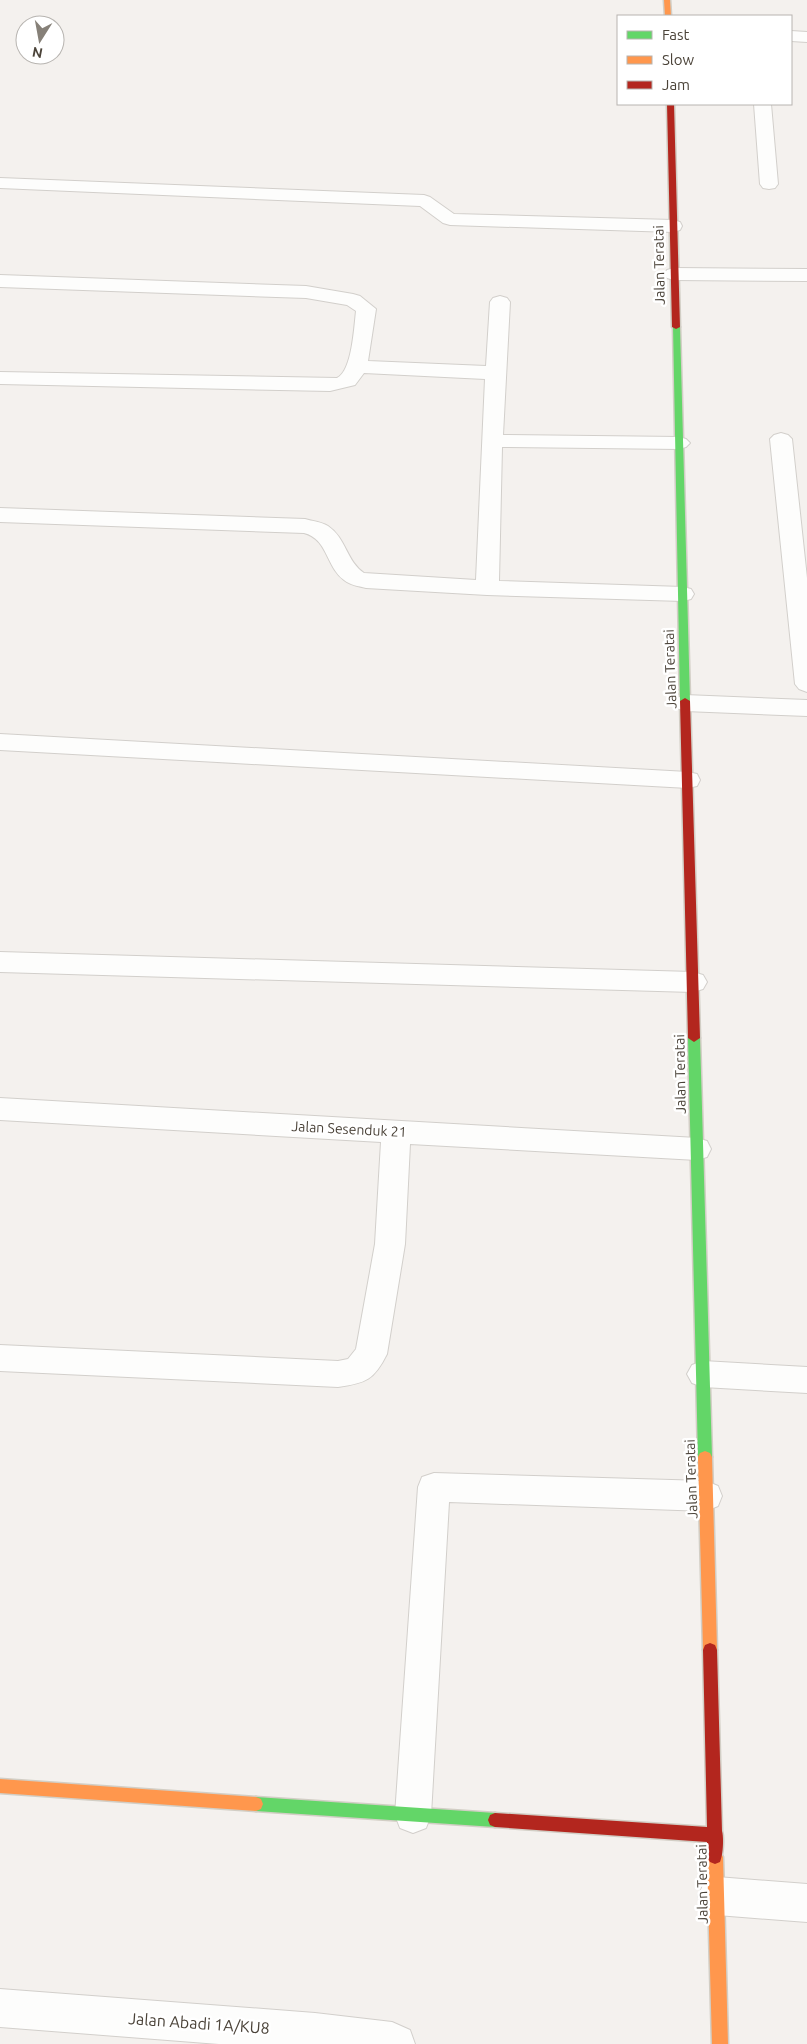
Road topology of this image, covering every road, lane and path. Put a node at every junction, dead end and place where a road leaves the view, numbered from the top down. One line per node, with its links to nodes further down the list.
1 (667, 0): 2 (street)
2 (668, 15)
3 (792, 36): 4 (street)
4 (807, 37)
5 (670, 105): 9 (street, Jalan Teratai)
6 (762, 105): 8 (street)
7 (0, 183): 9 (street)
8 (769, 184)
9 (673, 226): 10 (street, Jalan Teratai)
10 (674, 274): 11 (street); 19 (street, Jalan Teratai)
11 (807, 275)
12 (0, 281): 14 (street)
13 (500, 302): 15 (street)
14 (356, 367): 15 (street); 16 (street)
15 (496, 373): 18 (street)
16 (0, 378)
17 (781, 440): 23 (street)
18 (492, 441): 19 (street); 21 (street)
19 (679, 443): 22 (street, Jalan Teratai)
20 (0, 515): 21 (street)
21 (487, 588): 22 (street)
22 (683, 594): 24 (street, Jalan Teratai)
23 (807, 684)
24 (686, 702): 25 (street); 27 (street, Jalan Teratai)
25 (807, 708)
26 (0, 742): 27 (street)
27 (688, 780): 29 (street, Jalan Teratai)
28 (0, 962): 29 (street)
29 (693, 982): 32 (street, Jalan Teratai)
30 (0, 1109): 31 (street, Jalan Sesenduk 21)
31 (396, 1131): 32 (street, Jalan Sesenduk 21); 33 (street)
32 (697, 1149): 34 (street, Jalan Teratai)
33 (0, 1358)
34 (703, 1374): 35 (street); 36 (street, Jalan Teratai)
35 (807, 1380)
36 (706, 1496): 38 (street); 39 (street, Jalan Teratai)
37 (0, 1786): 38 (street)
38 (413, 1814): 39 (street)
39 (716, 1836): 40 (street, Jalan Teratai)
40 (717, 1896): 41 (street); 44 (street, Jalan Teratai)
41 (807, 1903)
42 (0, 2008): 43 (street, Jalan Abadi 1A/KU8)
43 (396, 2044)
44 (720, 2044)

